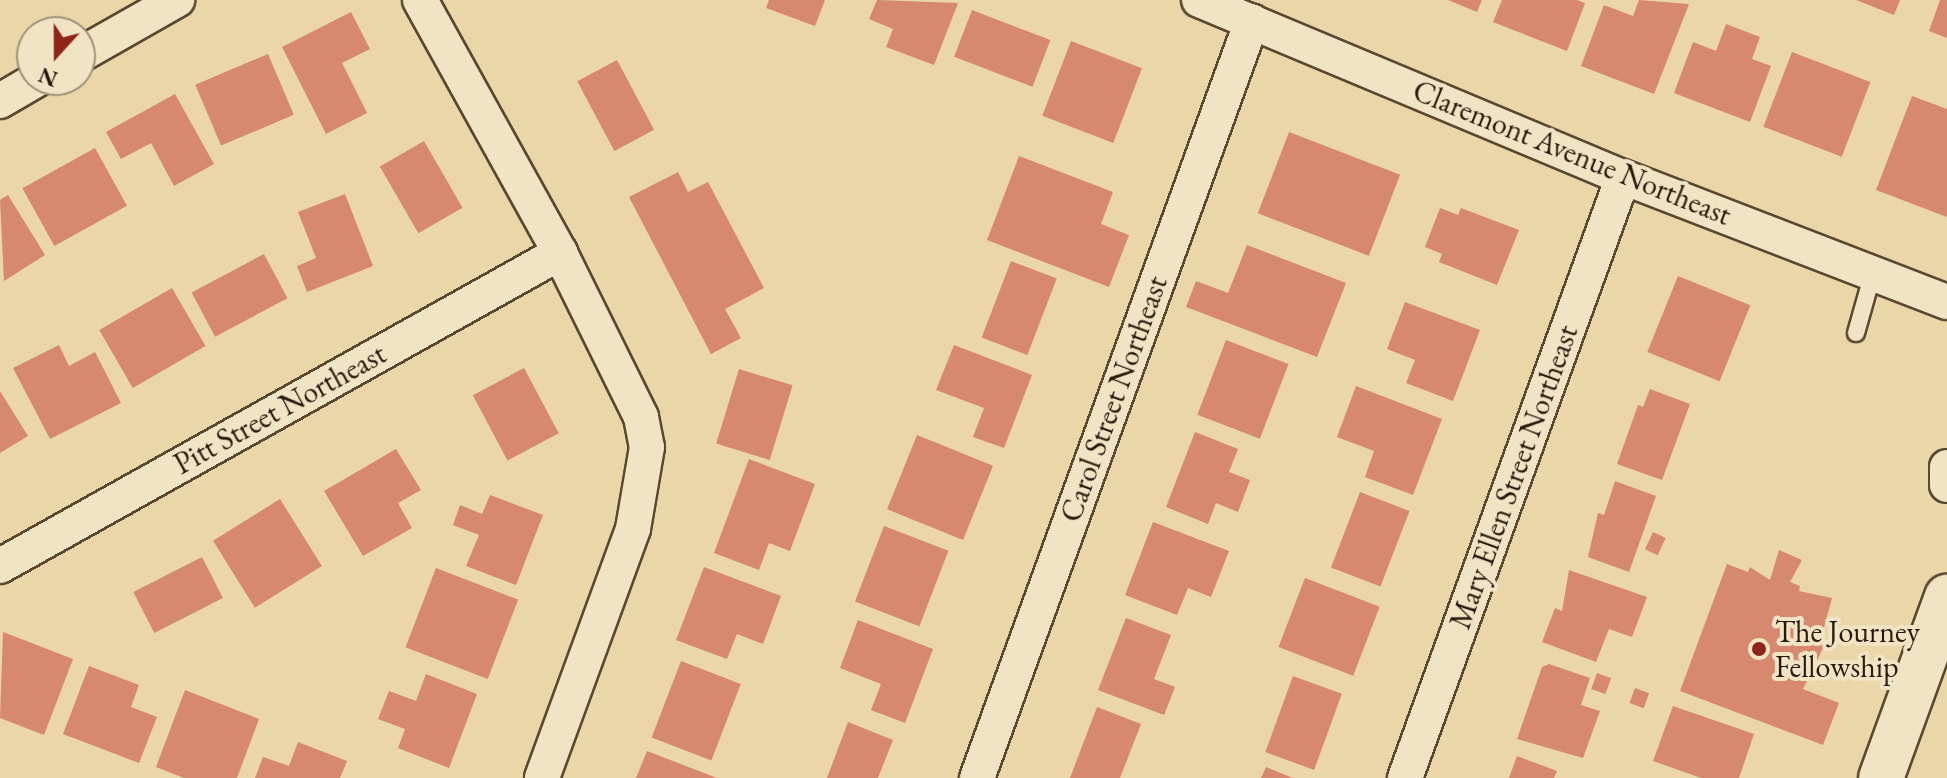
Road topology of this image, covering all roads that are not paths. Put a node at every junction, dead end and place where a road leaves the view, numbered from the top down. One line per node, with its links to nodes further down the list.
1 (177, 0): 5 (street)
2 (420, 0): 7 (street)
3 (1199, 0): 4 (street, Claremont Avenue Northeast)
4 (1252, 21): 6 (street, Claremont Avenue Northeast); 16 (street, Carol Street Northeast)
5 (96, 46)
6 (1623, 177): 8 (street, Claremont Avenue Northeast); 17 (street, Mary Ellen Street Northeast)
7 (560, 253): 13 (street, Pitt Street Northeast); 15 (street)
8 (1873, 273): 9 (street, Claremont Avenue Northeast); 10 (lane)
9 (1947, 302)
10 (1856, 333)
11 (1947, 467): 12 (street)
12 (1947, 485)
13 (0, 566)
14 (1947, 597): 18 (main road)
15 (542, 778)
16 (977, 778)
17 (1405, 778)
18 (1881, 778)

